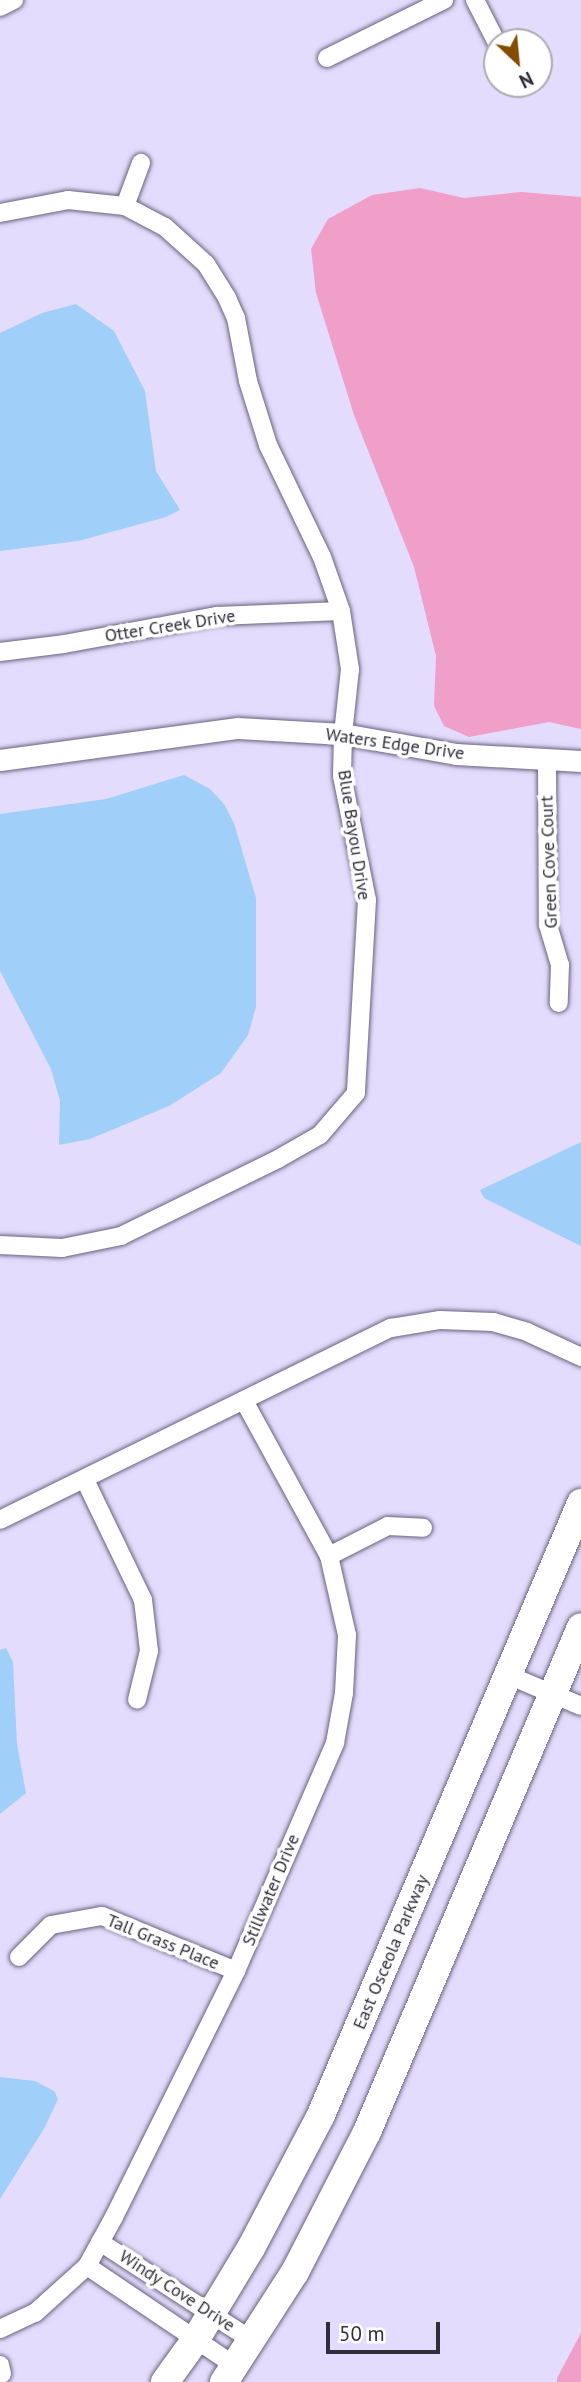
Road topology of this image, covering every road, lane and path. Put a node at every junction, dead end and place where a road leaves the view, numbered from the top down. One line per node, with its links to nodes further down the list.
1 (14, 0): 4 (street)
2 (444, 0): 6 (street)
3 (475, 0): 5 (street)
4 (0, 7)
5 (489, 28)
6 (327, 58)
7 (141, 163): 8 (street)
8 (125, 206): 9 (street, Blue Bayou Drive); 10 (street, Blue Bayou Drive)
9 (0, 214)
10 (341, 611): 11 (street, Otter Creek Drive); 12 (street, Blue Bayou Drive)
11 (0, 652)
12 (343, 734): 13 (street, Waters Edge Drive); 14 (street, Waters Edge Drive); 17 (street, Blue Bayou Drive)
13 (0, 760)
14 (547, 761): 15 (street, Waters Edge Drive); 16 (street, Green Cove Court)
15 (581, 761)
16 (559, 1003)
17 (0, 1245)
18 (581, 1357): 19 (street)
19 (244, 1401): 20 (street); 24 (street, Stillwater Drive)
20 (85, 1480): 22 (street); 28 (street)
21 (581, 1503): 26 (main road, East Osceola Parkway)
22 (0, 1520)
23 (424, 1528): 24 (street)
24 (330, 1556): 31 (street, Stillwater Drive)
25 (581, 1628): 27 (main road)
26 (508, 1675): 27 (street); 34 (main road, East Osceola Parkway)
27 (553, 1694): 29 (street); 37 (main road)
28 (137, 1700)
29 (581, 1706)
30 (19, 1957): 31 (street, Tall Grass Place)
31 (236, 1971): 32 (street, Stillwater Drive)
32 (100, 2242): 33 (street, Stillwater Drive); 34 (street, Windy Cove Drive)
33 (87, 2266): 35 (street, Stillwater Drive); 36 (street, Windy Cove Drive)
34 (212, 2314): 36 (main road, East Osceola Parkway); 37 (street, Windy Cove Drive)
35 (0, 2329)
36 (196, 2339): 38 (street, Windy Cove Drive); 39 (main road, East Osceola Parkway)
37 (253, 2341): 38 (main road)
38 (230, 2374)
39 (165, 2382)

